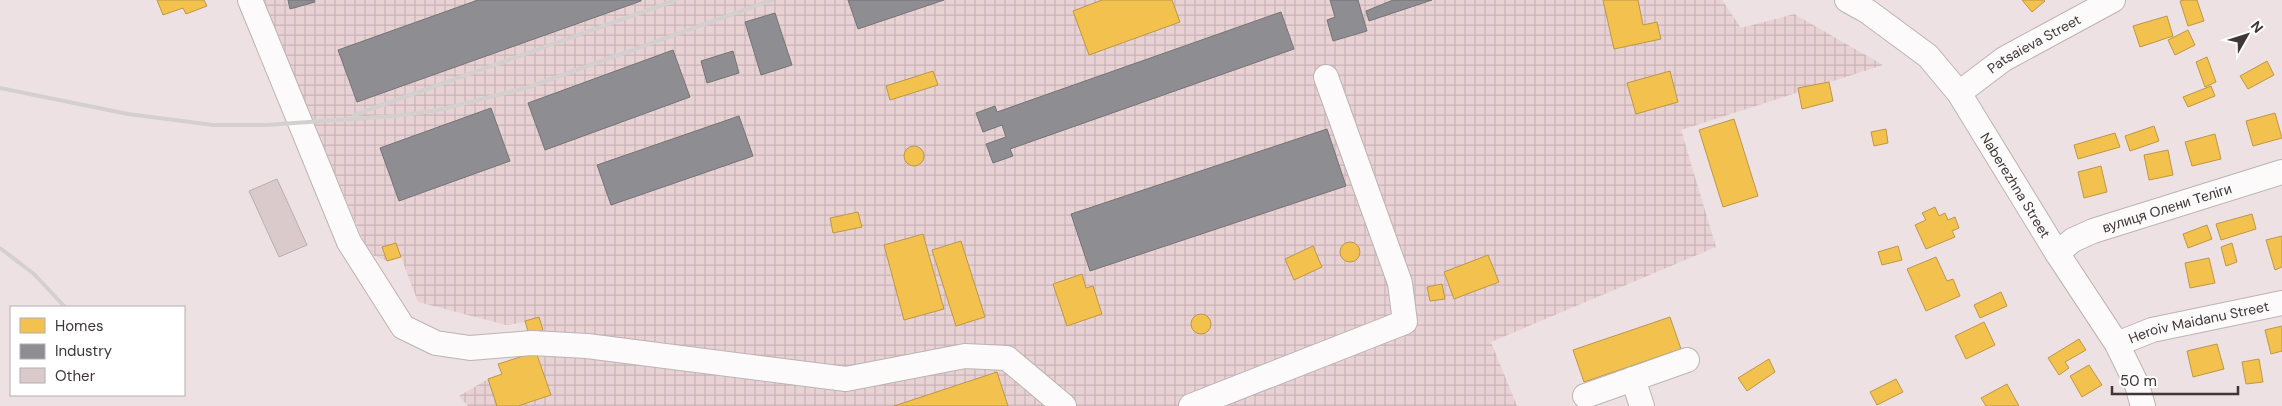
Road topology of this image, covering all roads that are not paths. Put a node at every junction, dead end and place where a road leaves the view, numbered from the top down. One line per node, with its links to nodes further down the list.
1 (250, 0): 13 (street)
2 (1847, 0): 5 (street, Naberezhna Street)
3 (2113, 0): 5 (street, Patsaieva Street)
4 (1326, 77): 14 (street)
5 (1959, 93): 7 (street, Naberezhna Street)
6 (2282, 172): 7 (street, вулиця Олени Теліги)
7 (2057, 253): 9 (street, Naberezhna Street)
8 (2282, 303): 9 (street, Heroiv Maidanu Street)
9 (2117, 344): 16 (street, Naberezhna Street)
10 (1687, 360): 11 (street)
11 (1633, 379): 12 (street); 15 (street)
12 (1585, 396)
13 (1064, 406)
14 (1191, 406)
15 (1642, 406)
16 (2142, 406)

